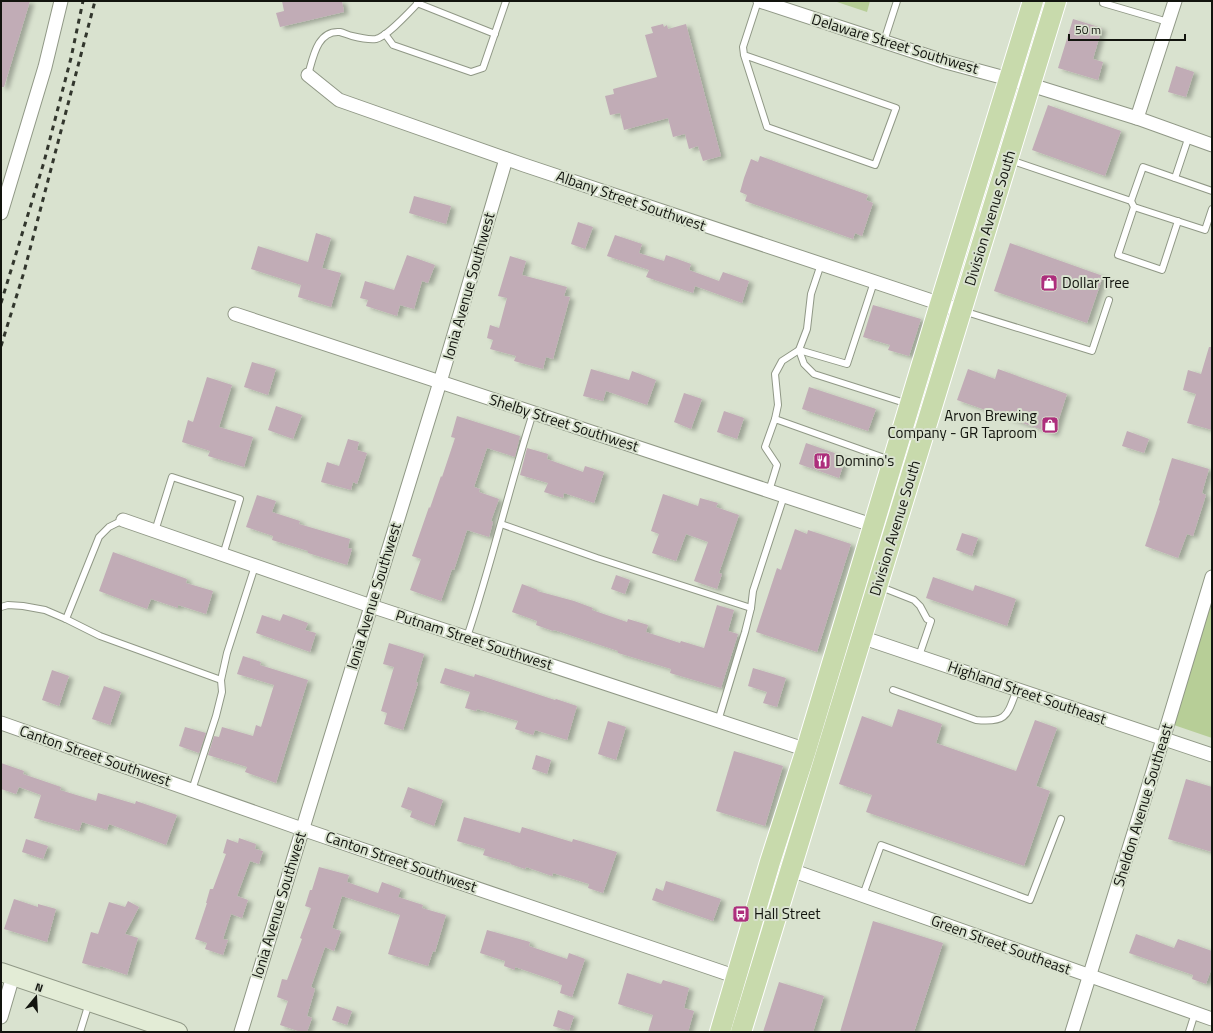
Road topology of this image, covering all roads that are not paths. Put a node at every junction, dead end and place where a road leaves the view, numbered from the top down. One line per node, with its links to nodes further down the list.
1 (61, 1): 27 (street)
2 (506, 1): 12 (lane)
3 (759, 1): 13 (street, Delaware Street Southwest); 14 (lane)
4 (897, 1): 13 (lane)
5 (1033, 1): 16 (main road, Division Avenue South)
6 (1056, 1): 17 (main road, Division Avenue South)
7 (1175, 1): 10 (street)
8 (419, 2): 11 (lane); 12 (lane)
9 (1103, 3): 10 (lane)
10 (1168, 22): 18 (street)
11 (385, 34): 12 (lane); 15 (lane)
12 (495, 34)
13 (884, 41): 16 (street, Delaware Street Southwest)
14 (744, 55): 14 (lane)
15 (308, 74): 21 (street, Albany Street Southwest)
16 (1009, 79): 17 (street, Delaware Street Southwest); 32 (main road, Division Avenue South)
17 (1031, 85): 18 (street, Delaware Street Southwest); 22 (main road, Division Avenue South)
18 (1137, 118): 19 (street, Delaware Street Southwest)
19 (1189, 136): 20 (street, Delaware Street Southwest); 23 (lane)
20 (1212, 145)
21 (506, 159): 29 (street, Albany Street Southwest); 36 (street, Ionia Avenue Southwest)
22 (1008, 159): 25 (lane); 33 (main road, Division Avenue South)
23 (1175, 178): 24 (lane); 25 (lane)
24 (1212, 191)
25 (1132, 204): 28 (lane); 28 (lane)
26 (1212, 209): 28 (lane)
27 (1, 213)
28 (1178, 221)
29 (821, 264): 30 (street, Albany Street Southwest); 35 (lane)
30 (874, 282): 32 (street, Albany Street Southwest); 35 (lane)
31 (1109, 300): 33 (lane)
32 (940, 304): 33 (street, Albany Street Southwest); 37 (main road, Division Avenue South)
33 (962, 311): 47 (main road, Division Avenue South)
34 (235, 314): 36 (street, Shelby Street Southwest)
35 (799, 350): 37 (lane); 39 (lane)
36 (440, 382): 38 (street, Shelby Street Southwest); 52 (street, Ionia Avenue Southwest)
37 (910, 405): 40 (main road, Division Avenue South)
38 (533, 413): 41 (street, Shelby Street Southwest); 44 (lane)
39 (775, 419): 40 (lane); 41 (lane)
40 (893, 461): 45 (main road, Division Avenue South)
41 (769, 491): 42 (street, Shelby Street Southwest)
42 (784, 496): 45 (street, Shelby Street Southwest); 54 (lane)
43 (123, 520): 46 (street, Putnam Street Southwest); 55 (lane)
44 (500, 524): 54 (lane); 57 (lane)
45 (874, 526): 47 (street, Shelby Street Southwest); 56 (main road, Division Avenue South)
46 (155, 531): 48 (street, Putnam Street Southwest); 48 (lane)
47 (893, 532): 51 (main road, Division Avenue South)
48 (222, 555): 49 (street, Putnam Street Southwest)
49 (255, 566): 52 (street, Putnam Street Southwest); 60 (lane)
50 (1212, 579): 65 (street, Sheldon Avenue Southeast)
51 (877, 586): 58 (main road, Division Avenue South); 59 (lane)
52 (372, 606): 57 (street, Putnam Street Southwest); 71 (street, Ionia Avenue Southwest)
53 (1, 607): 55 (lane)
54 (751, 608): 63 (lane)
55 (66, 619): 60 (lane)
56 (842, 631): 58 (street, Highland Street Southeast); 66 (main road, Division Avenue South)
57 (467, 637): 63 (street, Putnam Street Southwest)
58 (862, 637): 59 (street, Highland Street Southeast); 68 (main road, Division Avenue South)
59 (919, 656): 61 (street, Highland Street Southeast)
60 (220, 680): 69 (lane)
61 (1017, 689): 62 (lane); 65 (street, Highland Street Southeast)
62 (893, 690)
63 (718, 721): 66 (street, Putnam Street Southwest)
64 (1, 722): 69 (street, Canton Street Southwest)
65 (1164, 739): 67 (street, Highland Street Southeast); 75 (street, Sheldon Avenue Southeast)
66 (806, 750): 68 (street, Putnam Street Southwest); 76 (main road, Division Avenue South)
67 (1212, 755)
68 (825, 756): 72 (main road, Division Avenue South)
69 (192, 790): 71 (street, Canton Street Southwest)
70 (1061, 819): 73 (lane)
71 (302, 829): 76 (street, Canton Street Southwest); 84 (street, Ionia Avenue Southwest)
72 (791, 870): 73 (street, Green Street Southeast); 77 (main road, Division Avenue South)
73 (863, 896): 75 (street, Green Street Southeast)
74 (7, 974): 78 (main road); 80 (street)
75 (1090, 976): 79 (street, Green Street Southeast); 87 (street, Sheldon Avenue Southeast)
76 (737, 977): 77 (street, Canton Street Southwest); 85 (main road, Division Avenue South)
77 (756, 982): 86 (main road, Division Avenue South)
78 (89, 1002): 82 (main road); 83 (lane)
79 (1195, 1013): 81 (street, Green Street Southeast); 88 (lane)
80 (1, 1017)
81 (1212, 1019)
82 (173, 1031)
83 (80, 1032)
84 (241, 1032)
85 (720, 1032)
86 (741, 1032)
87 (1072, 1032)
88 (1189, 1032)

